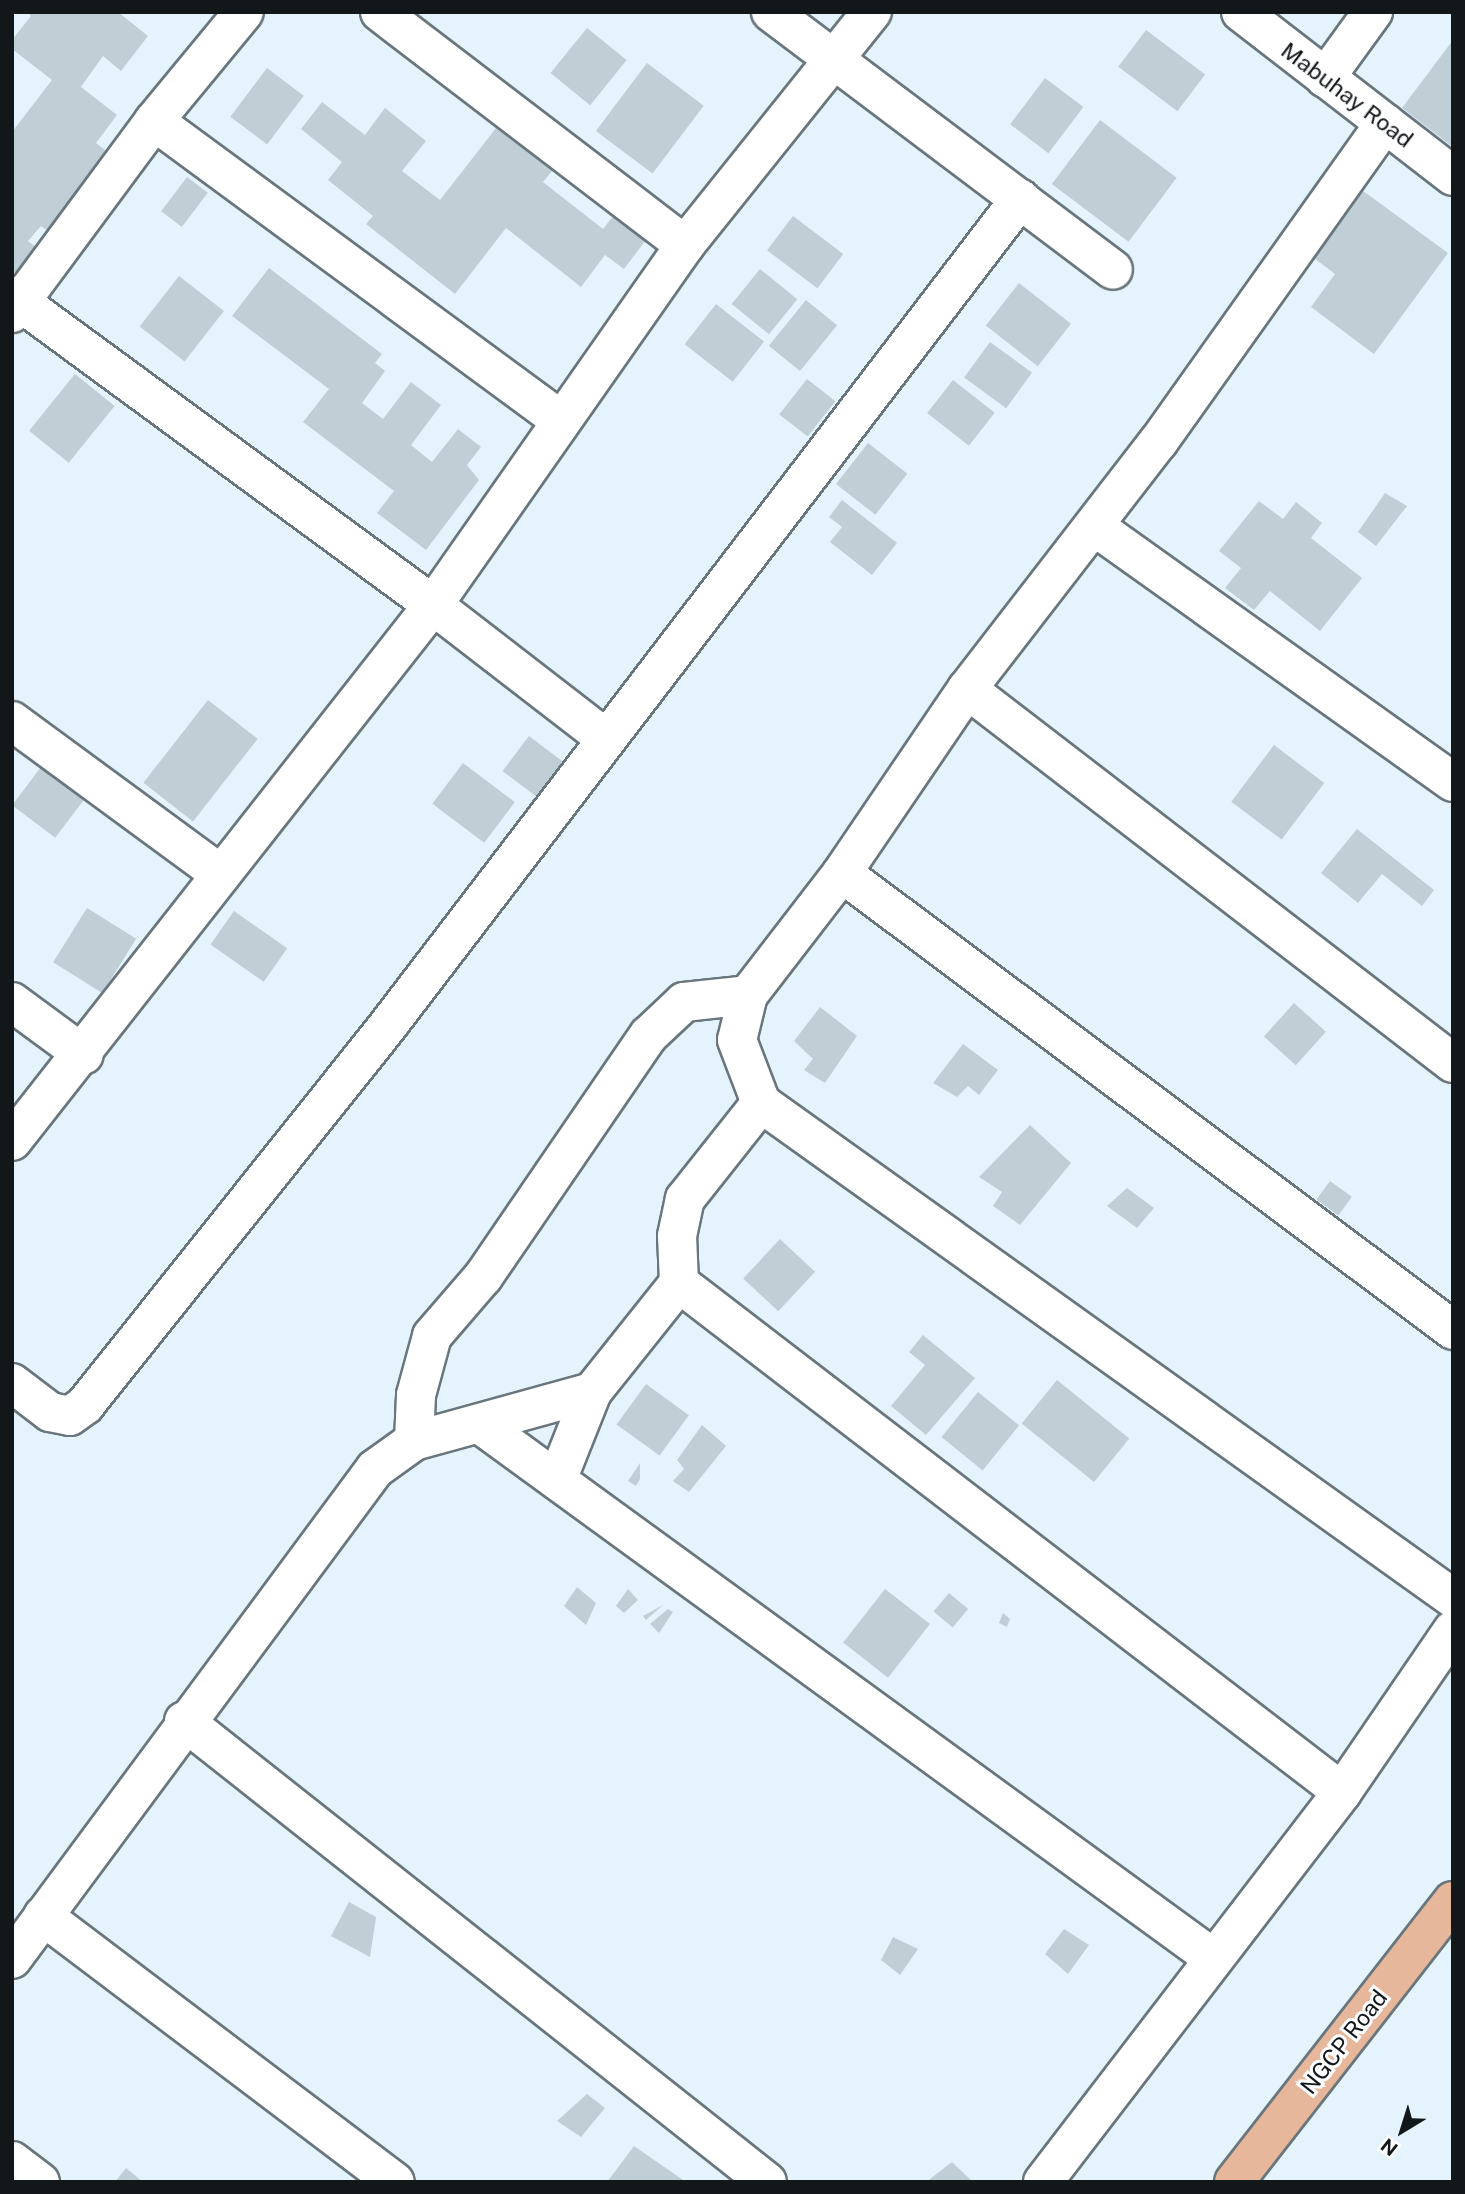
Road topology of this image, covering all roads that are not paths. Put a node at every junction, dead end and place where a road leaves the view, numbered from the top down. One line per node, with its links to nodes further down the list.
1 (244, 12): 9 (street)
2 (380, 12): 13 (street)
3 (771, 12): 7 (street)
4 (872, 12): 7 (street)
5 (1241, 12): 8 (street, Mabuhay Road)
6 (1373, 12): 8 (street)
7 (836, 61): 12 (street); 13 (street)
8 (1325, 78): 10 (street, Mabuhay Road)
9 (154, 121): 15 (street); 16 (street)
10 (1385, 123): 11 (street, Mabuhay Road); 17 (street)
11 (1453, 176)
12 (1020, 199): 14 (street); 21 (street)
13 (685, 245): 16 (street)
14 (1113, 270)
15 (15, 304): 18 (street)
16 (559, 419): 18 (street)
17 (1094, 526): 19 (street); 22 (street)
18 (433, 605): 21 (street); 24 (street)
19 (967, 689): 23 (street); 28 (street)
20 (12, 721): 24 (street)
21 (605, 738): 33 (street)
22 (1453, 782)
23 (842, 873): 25 (street); 32 (street)
24 (220, 874): 27 (street)
25 (748, 995): 29 (street); 36 (street)
26 (12, 1002): 27 (street)
27 (83, 1055): 30 (street)
28 (1453, 1063)
29 (761, 1103): 31 (street); 38 (street)
30 (12, 1141)
31 (679, 1283): 34 (street); 41 (street)
32 (1453, 1330)
33 (12, 1383)
34 (592, 1392): 35 (street); 37 (street)
35 (481, 1424): 36 (street); 37 (street)
36 (414, 1441): 40 (street)
37 (557, 1480): 44 (street)
38 (1453, 1598)
39 (1453, 1630): 41 (street)
40 (184, 1721): 43 (street); 50 (street)
41 (1342, 1792): 44 (street)
42 (1453, 1901): 47 (main road, NGCP Road)
43 (43, 1916): 45 (street); 49 (street)
44 (1213, 1958): 51 (street)
45 (12, 1959)
46 (12, 2161): 48 (street)
47 (1242, 2178)
48 (40, 2182)
49 (395, 2182)
50 (767, 2182)
51 (1043, 2182)

